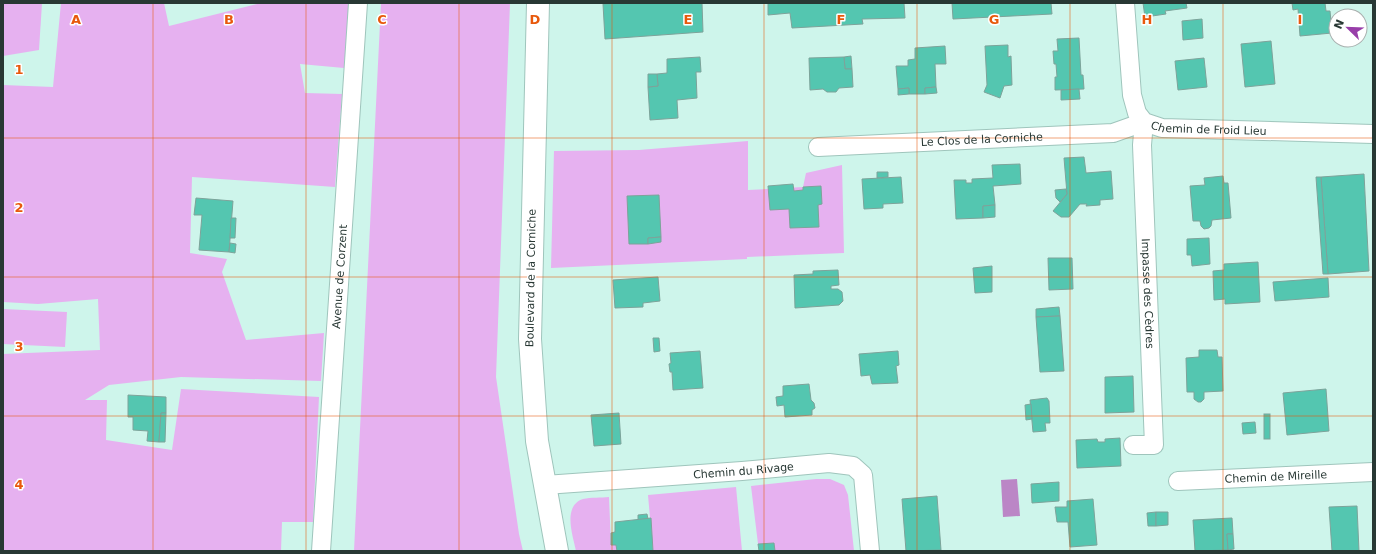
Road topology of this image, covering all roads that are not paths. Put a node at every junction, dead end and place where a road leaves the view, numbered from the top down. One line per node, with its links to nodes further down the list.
1 (358, 3): 11 (street, Avenue de Corzent)
2 (538, 3): 10 (street, Boulevard de la Corniche)
3 (1125, 3): 4 (street, Chemin de Froid Lieu)
4 (1144, 122): 5 (street, Chemin de Froid Lieu); 6 (street, Le Clos de la Corniche); 7 (street, Impasse des Cèdres)
5 (1373, 134)
6 (818, 147)
7 (1134, 445)
8 (1373, 472): 9 (street, Chemin de Mireille)
9 (1178, 481)
10 (544, 485): 12 (street, Boulevard de la Corniche); 13 (street, Chemin du Rivage)
11 (321, 551)
12 (557, 551)
13 (870, 551)

